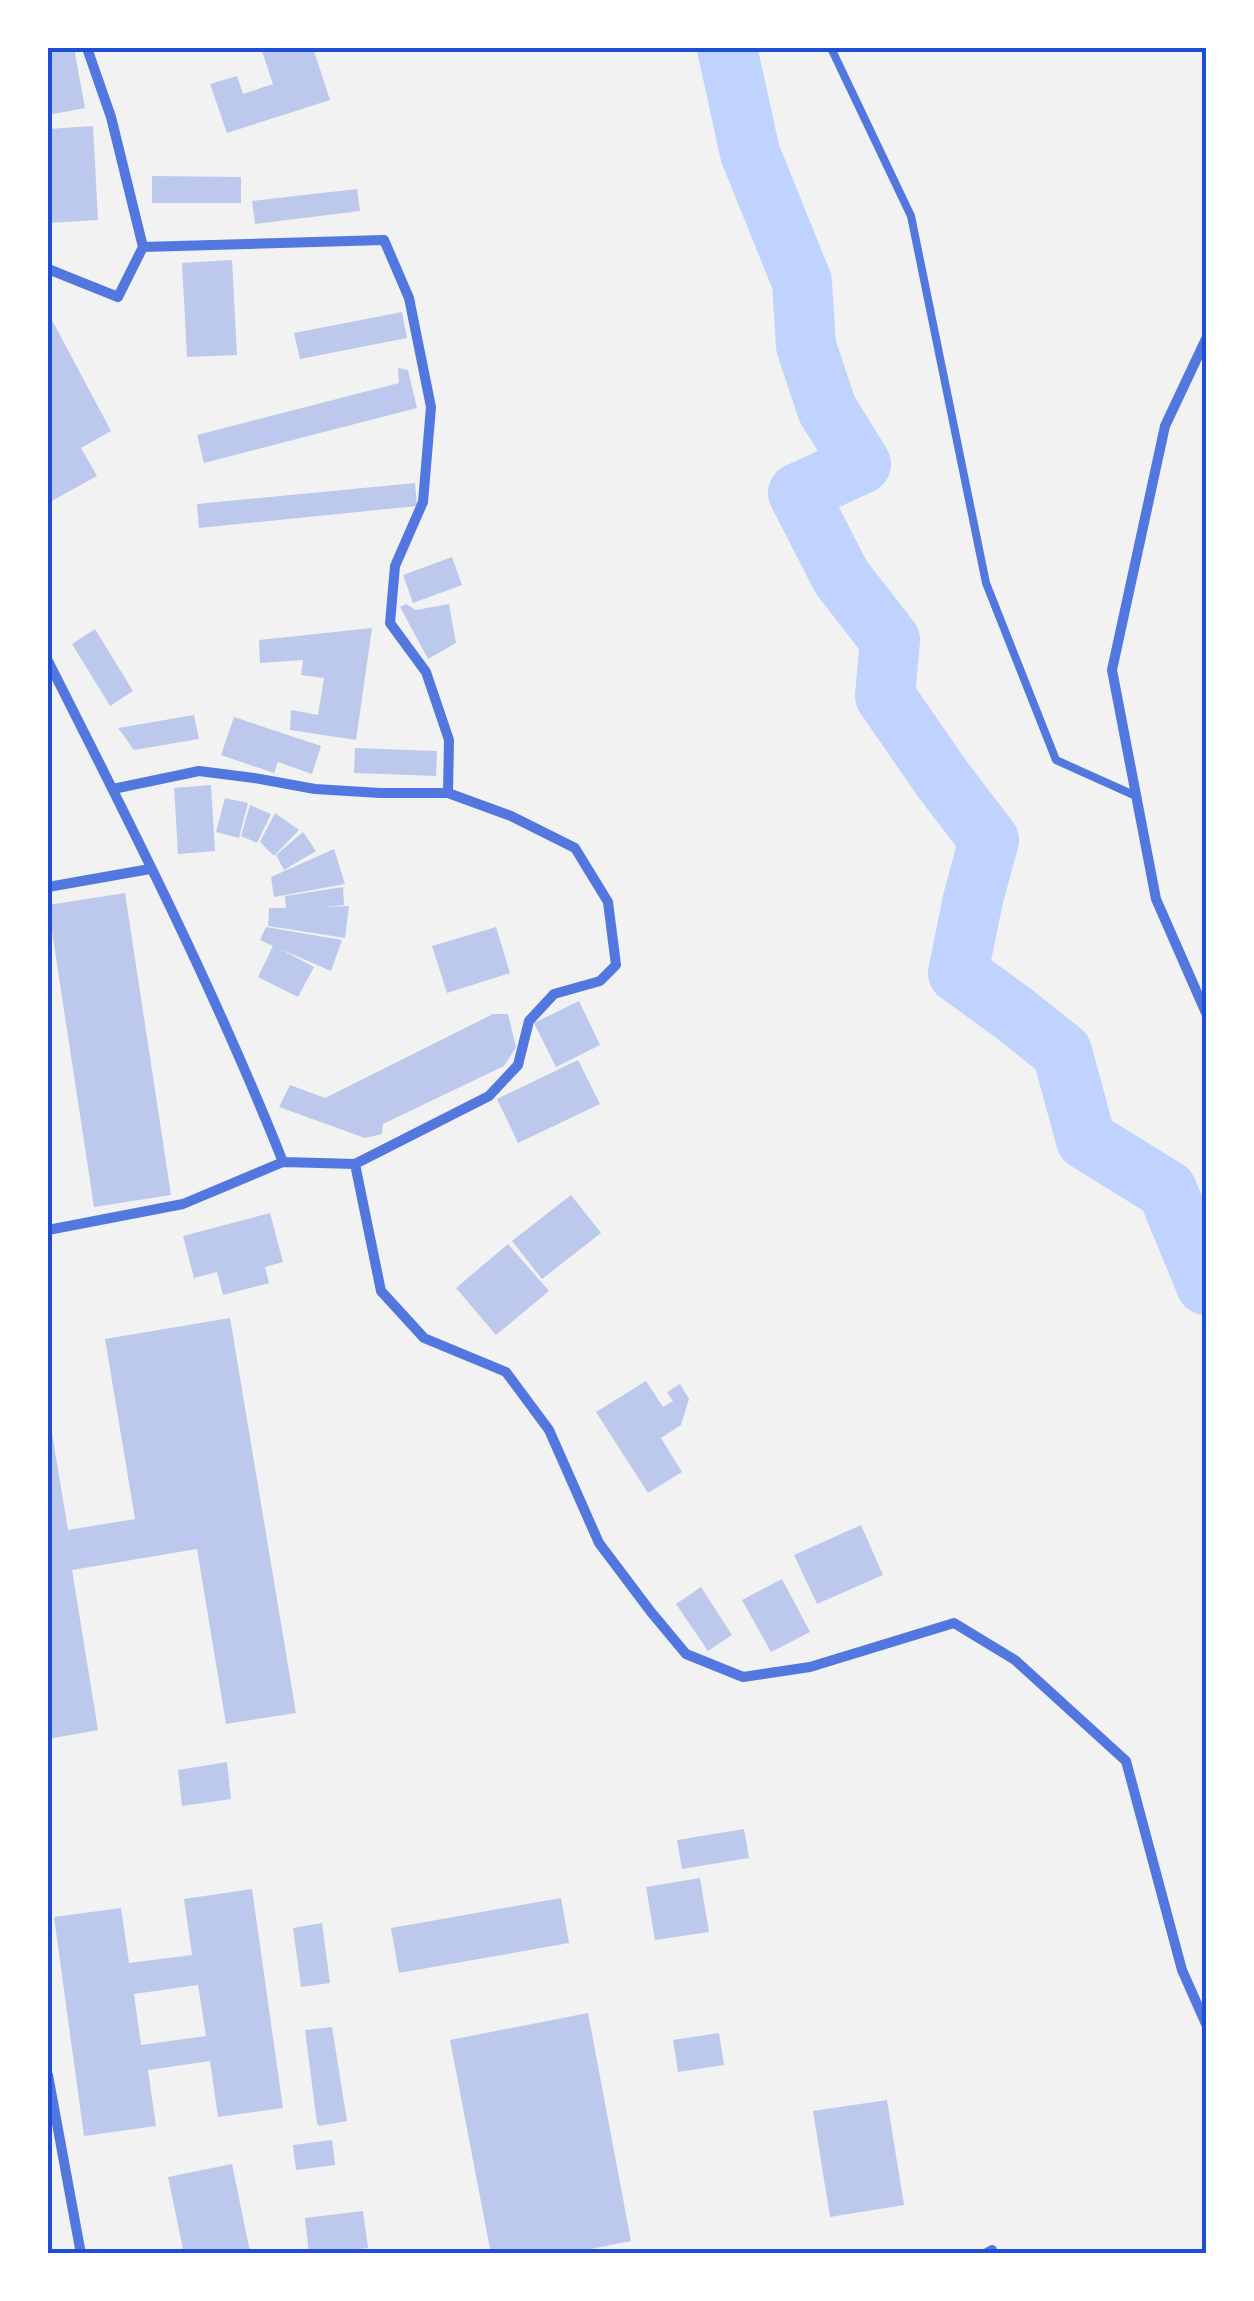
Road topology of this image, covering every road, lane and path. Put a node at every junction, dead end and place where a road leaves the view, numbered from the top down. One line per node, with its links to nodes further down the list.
1 (87, 48): 3 (street)
2 (831, 48): 9 (lane)
3 (143, 247): 4 (street); 8 (street)
4 (48, 269)
5 (1206, 339): 9 (street)
6 (48, 661): 7 (street)
7 (113, 789): 8 (street); 10 (street)
8 (448, 793): 14 (street)
9 (1136, 796): 12 (street)
10 (150, 869): 11 (street); 13 (street)
11 (48, 887)
12 (1206, 1014)
13 (283, 1162): 14 (street); 15 (street)
14 (355, 1164): 16 (street)
15 (48, 1230)
16 (1206, 2024)
17 (48, 2076): 18 (street)
18 (81, 2254)

